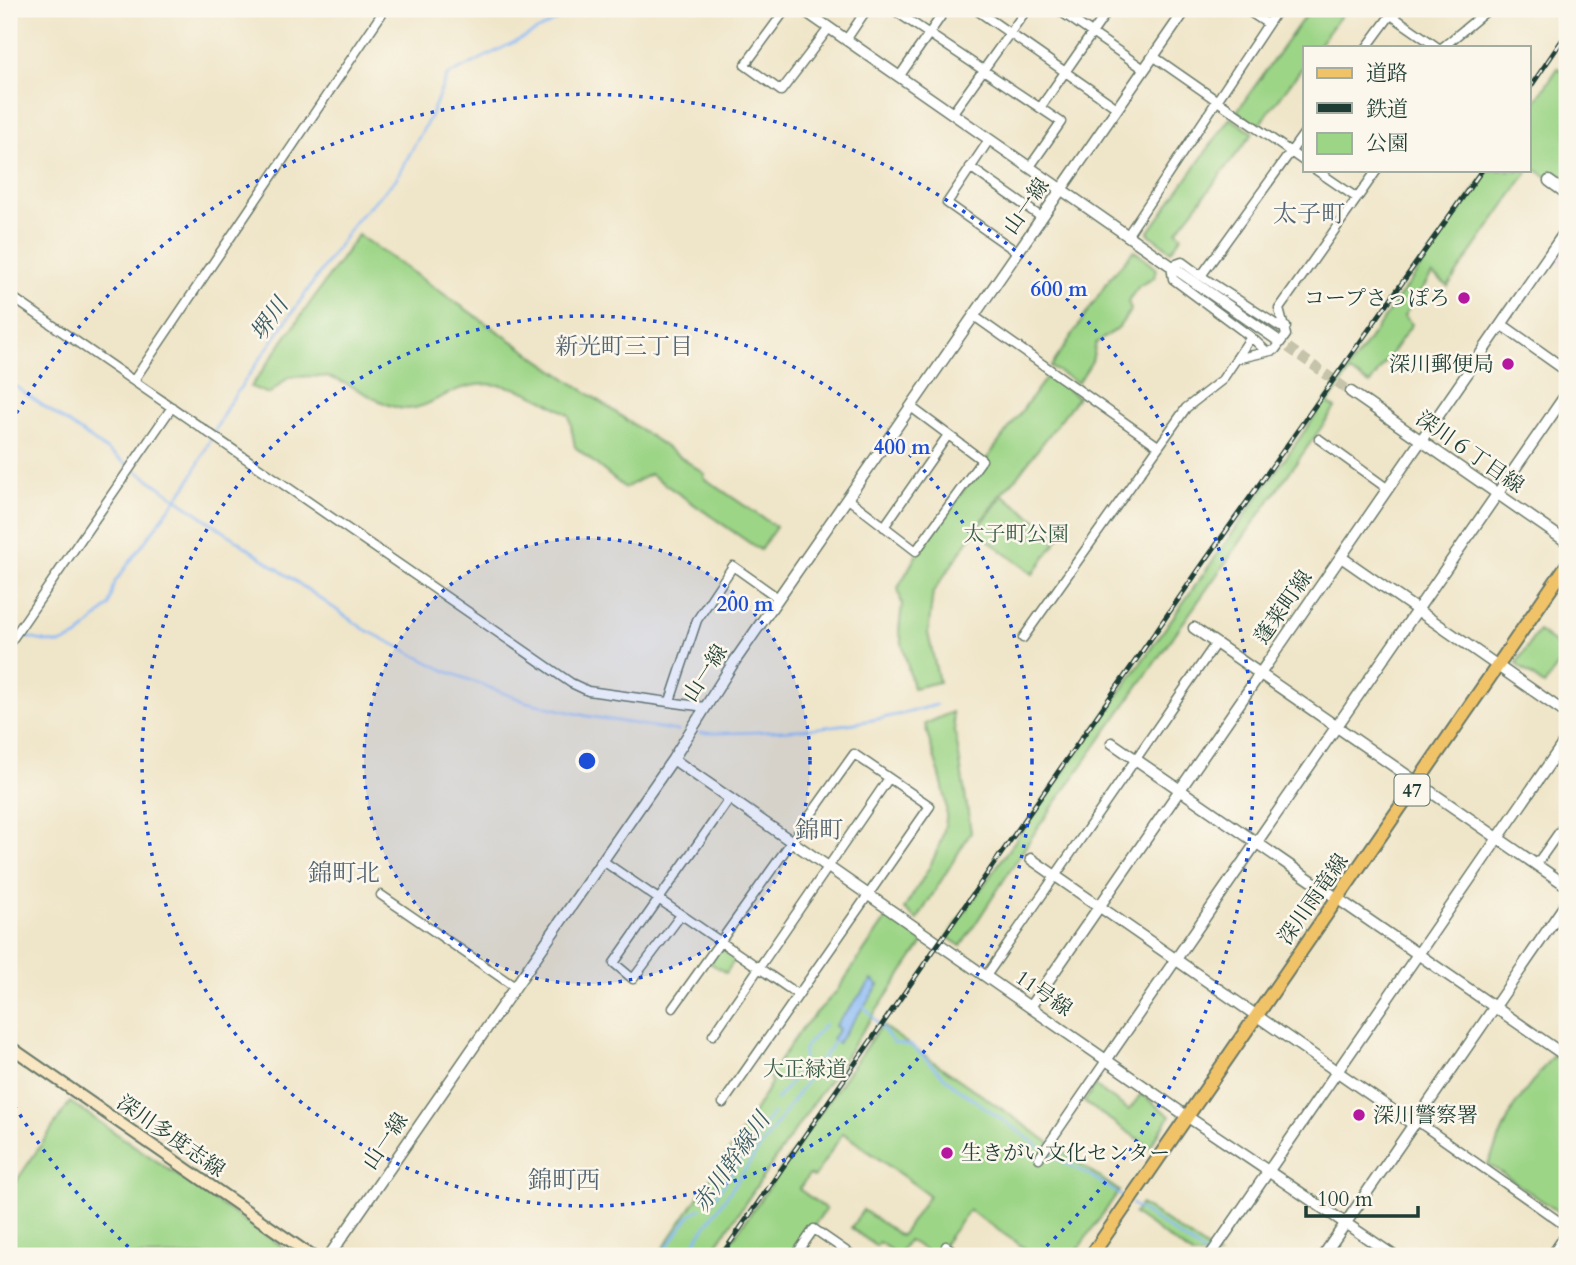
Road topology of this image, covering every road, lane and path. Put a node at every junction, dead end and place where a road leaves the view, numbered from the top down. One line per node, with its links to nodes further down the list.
1 (385, 9): 62 (street)
2 (786, 9): 18 (street)
3 (802, 9): 18 (street)
4 (852, 9): 15 (street)
5 (892, 9): 21 (street)
6 (946, 9): 21 (street)
7 (975, 9): 19 (street)
8 (1027, 9): 19 (street)
9 (1057, 9): 20 (street)
10 (1109, 9): 20 (street)
11 (1185, 9): 26 (street, 山一線)
12 (1245, 9): 17 (street)
13 (1278, 9): 17 (street)
14 (1489, 9): 25 (street)
15 (865, 12): 22 (street)
16 (1393, 12): 23 (street); 24 (street)
17 (1268, 24): 31 (street)
18 (829, 28): 22 (street)
19 (1010, 33): 28 (street); 29 (street)
20 (1092, 33): 27 (street); 29 (street)
21 (928, 35): 28 (street); 30 (street)
22 (846, 40): 30 (street)
23 (1368, 46)
24 (1436, 46)
25 (1444, 46)
26 (1153, 56): 27 (street, 山一線); 31 (street)
27 (1144, 69): 33 (street, 山一線)
28 (983, 72): 32 (street); 34 (street)
29 (1065, 72): 32 (street); 33 (street)
30 (899, 77): 34 (street)
31 (1217, 101): 37 (street); 49 (street)
32 (1040, 108): 40 (street)
33 (1117, 108): 44 (street, 山一線)
34 (952, 114): 36 (street)
35 (1303, 135): 37 (street)
36 (989, 140): 39 (street); 40 (street)
37 (1290, 152): 38 (street); 52 (street)
38 (1303, 161)
39 (970, 167): 47 (street); 50 (street)
40 (1029, 168): 44 (street)
41 (1319, 172): 46 (street)
42 (1376, 172): 46 (street)
43 (1549, 181): 45 (street)
44 (1060, 190): 47 (street, 山一線); 49 (street)
45 (1567, 194)
46 (1357, 198): 56 (street)
47 (1041, 217): 50 (street, 山一線)
48 (1567, 229): 55 (street, 蓬莱町線)
49 (1126, 236): 51 (street)
50 (1017, 253): 54 (street, 山一線)
51 (1171, 266): 52 (street); 57 (street); 58 (street)
52 (1201, 276): 56 (street)
53 (9, 295): 62 (street)
54 (974, 316): 66 (street, 山一線); 70 (street)
55 (1502, 325): 61 (street); 69 (street, 蓬莱町線)
56 (1286, 327): 59 (street)
57 (1251, 337): 59 (street); 60 (street)
58 (1276, 339)
59 (1267, 352): 60 (street)
60 (1236, 359): 70 (street)
61 (1567, 370)
62 (134, 380): 65 (street)
63 (1351, 392): 69 (street, 深川６丁目線)
64 (1567, 393): 72 (street)
65 (172, 407): 83 (street); 86 (street)
66 (911, 407): 67 (street); 73 (street, 山一線)
67 (948, 435): 74 (street); 74 (street)
68 (1320, 439): 71 (street)
69 (1422, 441): 71 (street, 蓬莱町線); 72 (street, 深川６丁目線)
70 (1158, 446): 81 (street)
71 (1388, 489): 76 (street, 蓬莱町線)
72 (1497, 494): 75 (street, 深川６丁目線); 79 (street)
73 (847, 498): 74 (street); 78 (street, 山一線)
74 (884, 527)
75 (1567, 542)
76 (1341, 557): 79 (street); 85 (street, 蓬莱町線)
77 (1567, 565): 84 (main road, 深川雨竜線 / 47)
78 (778, 598): 86 (street); 87 (street, 山一線)
79 (1416, 611): 84 (street); 89 (street)
80 (1194, 628): 82 (street)
81 (1023, 638)
82 (1216, 643): 85 (street); 93 (street)
83 (9, 644)
84 (1498, 666): 88 (street); 95 (main road, 深川雨竜線 / 47)
85 (1260, 673): 89 (street); 96 (street, 蓬莱町線)
86 (670, 701): 87 (street)
87 (705, 707): 92 (street, 山一線)
88 (1567, 714)
89 (1335, 727): 95 (street); 101 (street)
90 (1567, 738): 99 (street)
91 (1112, 743): 93 (street)
92 (673, 759): 97 (street, 11号線); 103 (street, 山一線)
93 (1135, 759): 96 (street); 106 (street)
94 (889, 778): 100 (street); 105 (street); 108 (street)
95 (1417, 782): 99 (street); 110 (main road, 深川雨竜線 / 47)
96 (1181, 790): 101 (street); 113 (street, 蓬莱町線)
97 (730, 798): 100 (street, 11号線); 111 (street)
98 (1567, 821): 104 (street)
99 (1498, 838): 104 (street); 116 (street)
100 (792, 841): 105 (street, 11号線); 115 (street)
101 (1257, 843): 110 (street); 117 (street)
102 (1031, 859): 106 (street)
103 (603, 861): 111 (street); 120 (street, 山一線)
104 (1536, 865): 107 (street)
105 (829, 868): 108 (street, 11号線); 118 (street)
106 (1055, 876): 113 (street); 119 (street)
107 (1567, 886)
108 (868, 894): 119 (street, 11号線); 121 (street)
109 (382, 895): 120 (street)
110 (1337, 899): 116 (street); 125 (main road, 深川雨竜線 / 47)
111 (660, 900): 114 (street); 114 (street)
112 (1567, 902): 124 (street)
113 (1100, 906): 117 (street); 123 (street, 蓬莱町線)
114 (681, 915): 115 (street)
115 (720, 942): 118 (street); 122 (street)
116 (1418, 955): 124 (street); 130 (street)
117 (1176, 958): 125 (street); 129 (street)
118 (758, 968): 121 (street); 126 (street)
119 (986, 976): 123 (street, 11号線)
120 (515, 987): 141 (street, 山一線)
121 (797, 994): 131 (street)
122 (673, 1007)
123 (1030, 1007): 129 (street, 11号線)
124 (1495, 1008): 128 (street); 133 (street)
125 (1256, 1015): 130 (street); 132 (main road, 深川雨竜線 / 47)
126 (713, 1035)
127 (9, 1046): 140 (main road, 深川多度志線)
128 (1567, 1058)
129 (1107, 1059): 132 (street, 11号線); 134 (street)
130 (1338, 1071): 133 (street); 135 (street)
131 (723, 1104)
132 (1188, 1117): 135 (street, 11号線); 145 (main road, 深川雨竜線 / 47)
133 (1416, 1123): 136 (street); 137 (street)
134 (1039, 1158)
135 (1269, 1171): 136 (street, 11号線); 146 (street)
136 (1346, 1223): 147 (street); 148 (street, 11号線)
137 (1567, 1227)
138 (1567, 1234): 149 (street)
139 (946, 1246): 144 (street)
140 (312, 1256)
141 (329, 1256)
142 (795, 1256): 143 (street)
143 (853, 1256)
144 (961, 1256)
145 (1091, 1256)
146 (1210, 1256)
147 (1323, 1256)
148 (1394, 1256)
149 (1552, 1256)

